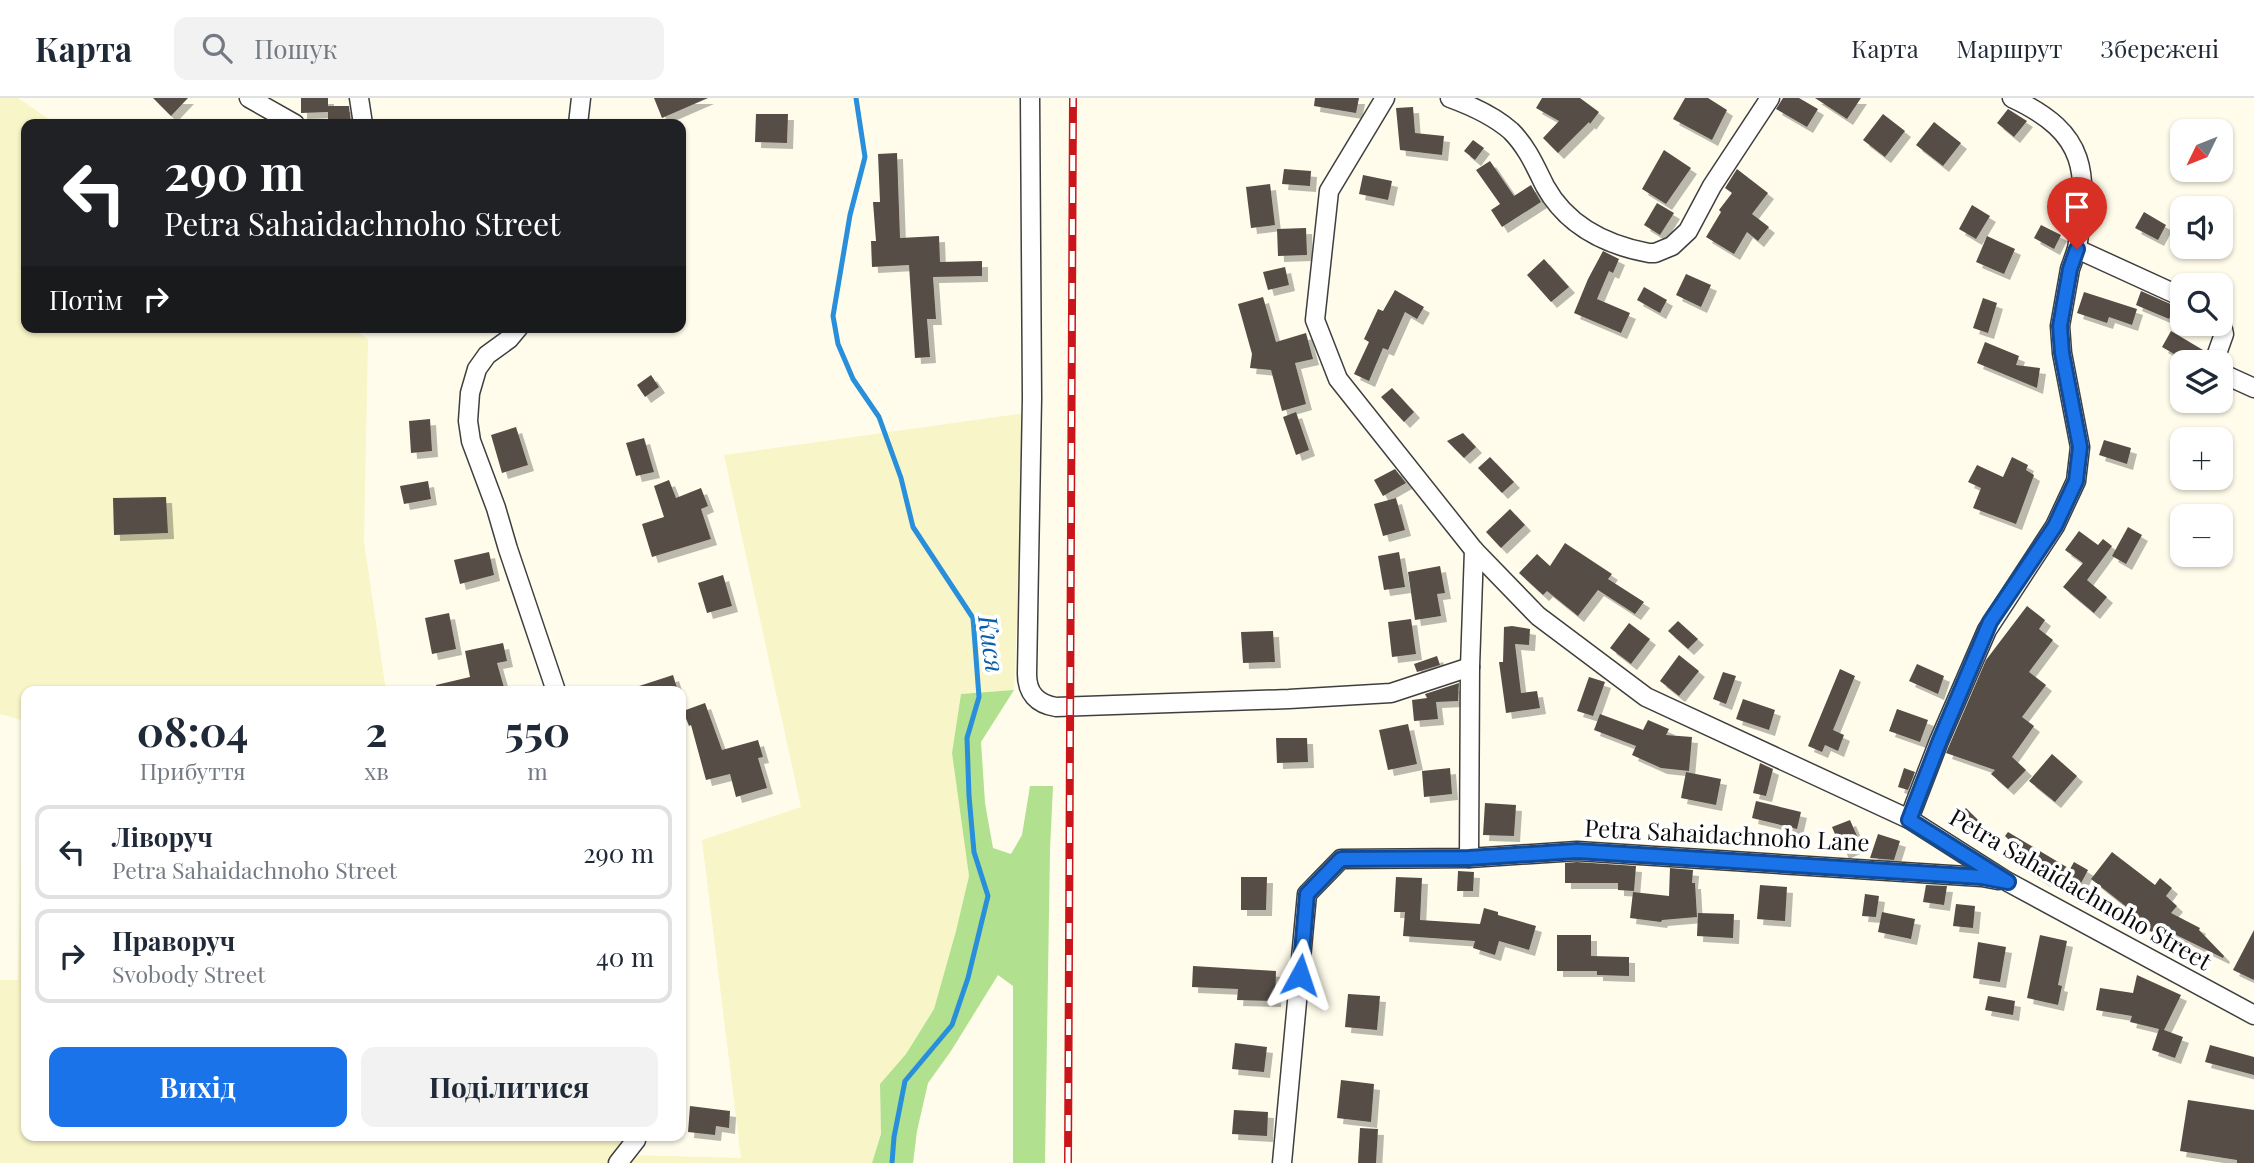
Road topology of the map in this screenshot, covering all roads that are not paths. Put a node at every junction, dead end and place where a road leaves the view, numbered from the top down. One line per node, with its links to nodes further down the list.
1 (250, 98): 9 (street)
2 (359, 98): 10 (street)
3 (581, 98): 11 (street)
4 (1030, 98): 18 (street)
5 (1385, 98): 17 (street, Petra Sahaidachnoho Street)
6 (1450, 98): 7 (street)
7 (1770, 98)
8 (2011, 98): 12 (street)
9 (286, 119)
10 (362, 119)
11 (579, 119)
12 (2077, 249): 13 (street); 20 (street)
13 (2170, 292)
14 (512, 333): 19 (street)
15 (2233, 378): 16 (street)
16 (2254, 388)
17 (1474, 550): 18 (street); 20 (street, Petra Sahaidachnoho Street)
18 (1470, 667): 21 (street)
19 (554, 686)
20 (1909, 820): 22 (street, Petra Sahaidachnoho Street)
21 (1469, 858): 22 (street, Petra Sahaidachnoho Lane); 26 (street, Petra Sahaidachnoho Lane)
22 (2008, 882): 23 (street, Petra Sahaidachnoho Street)
23 (2254, 1015)
24 (635, 1141): 25 (street)
25 (618, 1163)
26 (1282, 1163)

